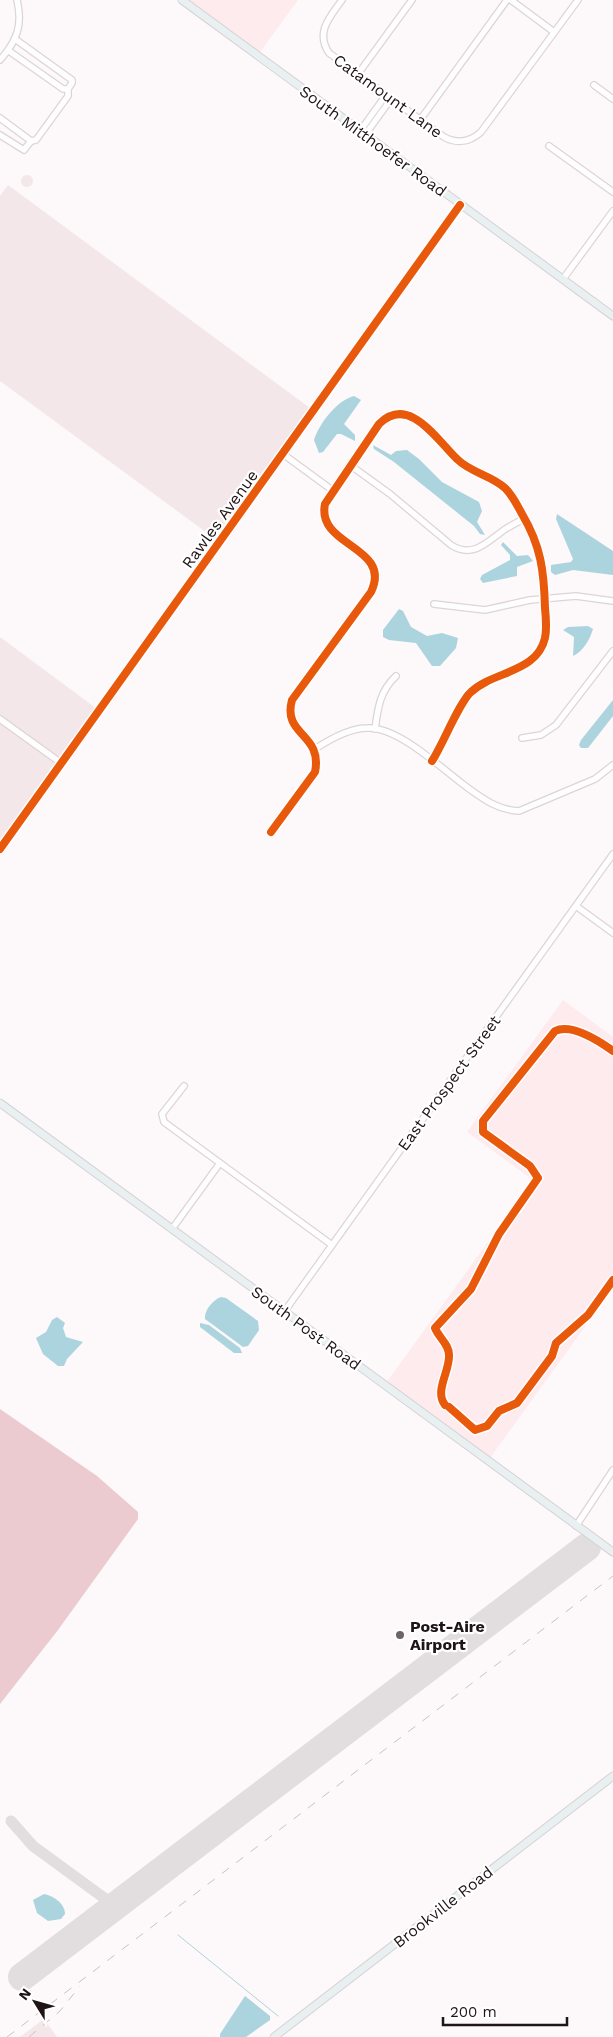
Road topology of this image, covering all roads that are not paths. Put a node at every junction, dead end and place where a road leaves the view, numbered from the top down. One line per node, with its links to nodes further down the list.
1 (17, 0): 8 (street)
2 (182, 0): 18 (main road, South Mitthoefer Road)
3 (342, 0): 11 (street, Catamount Lane)
4 (412, 0): 11 (street)
5 (509, 0): 7 (street); 17 (street)
6 (578, 0): 7 (street)
7 (554, 32): 17 (street, Catamount Lane)
8 (15, 39): 9 (street); 13 (street)
9 (9, 50): 10 (street); 13 (street)
10 (0, 60)
11 (358, 74): 14 (street, Catamount Lane)
12 (594, 85): 15 (street)
13 (68, 89): 20 (street)
14 (389, 97): 17 (street, Catamount Lane); 18 (street)
15 (613, 99)
16 (0, 118): 20 (street)
17 (420, 120)
18 (362, 133): 23 (main road, South Mitthoefer Road)
19 (0, 135): 20 (street)
20 (31, 141)
21 (549, 146): 22 (street)
22 (613, 192)
23 (460, 205): 25 (main road, South Mitthoefer Road); 27 (street, Rawles Avenue)
24 (613, 211): 25 (street)
25 (563, 280): 26 (main road, South Mitthoefer Road)
26 (613, 316)
27 (282, 454): 29 (street); 41 (street, Rawles Avenue)
28 (350, 465): 29 (street); 30 (street); 30 (street)
29 (332, 490): 39 (street)
30 (525, 518): 31 (street)
31 (545, 598): 32 (street); 33 (street); 40 (street)
32 (613, 601)
33 (434, 604)
34 (613, 651): 38 (street)
35 (396, 676): 37 (street)
36 (0, 719): 41 (street)
37 (375, 728): 39 (street); 40 (street)
38 (522, 738)
39 (315, 749): 43 (street)
40 (432, 761): 42 (street)
41 (61, 763): 44 (street, Rawles Avenue)
42 (613, 765)
43 (271, 832)
44 (0, 848)
45 (613, 854): 46 (street, East Prospect Street)
46 (576, 906): 47 (street); 52 (street, East Prospect Street)
47 (613, 933)
48 (184, 1086): 50 (street)
49 (0, 1103): 51 (main road, South Post Road)
50 (220, 1163): 51 (street); 52 (street)
51 (172, 1229): 53 (main road, South Post Road)
52 (332, 1245): 53 (street, East Prospect Street)
53 (284, 1312): 55 (main road, South Post Road)
54 (613, 1470): 55 (street)
55 (576, 1526): 56 (main road, South Post Road)
56 (613, 1552)
57 (613, 1776): 58 (main road, Brookville Road)
58 (274, 2037)

